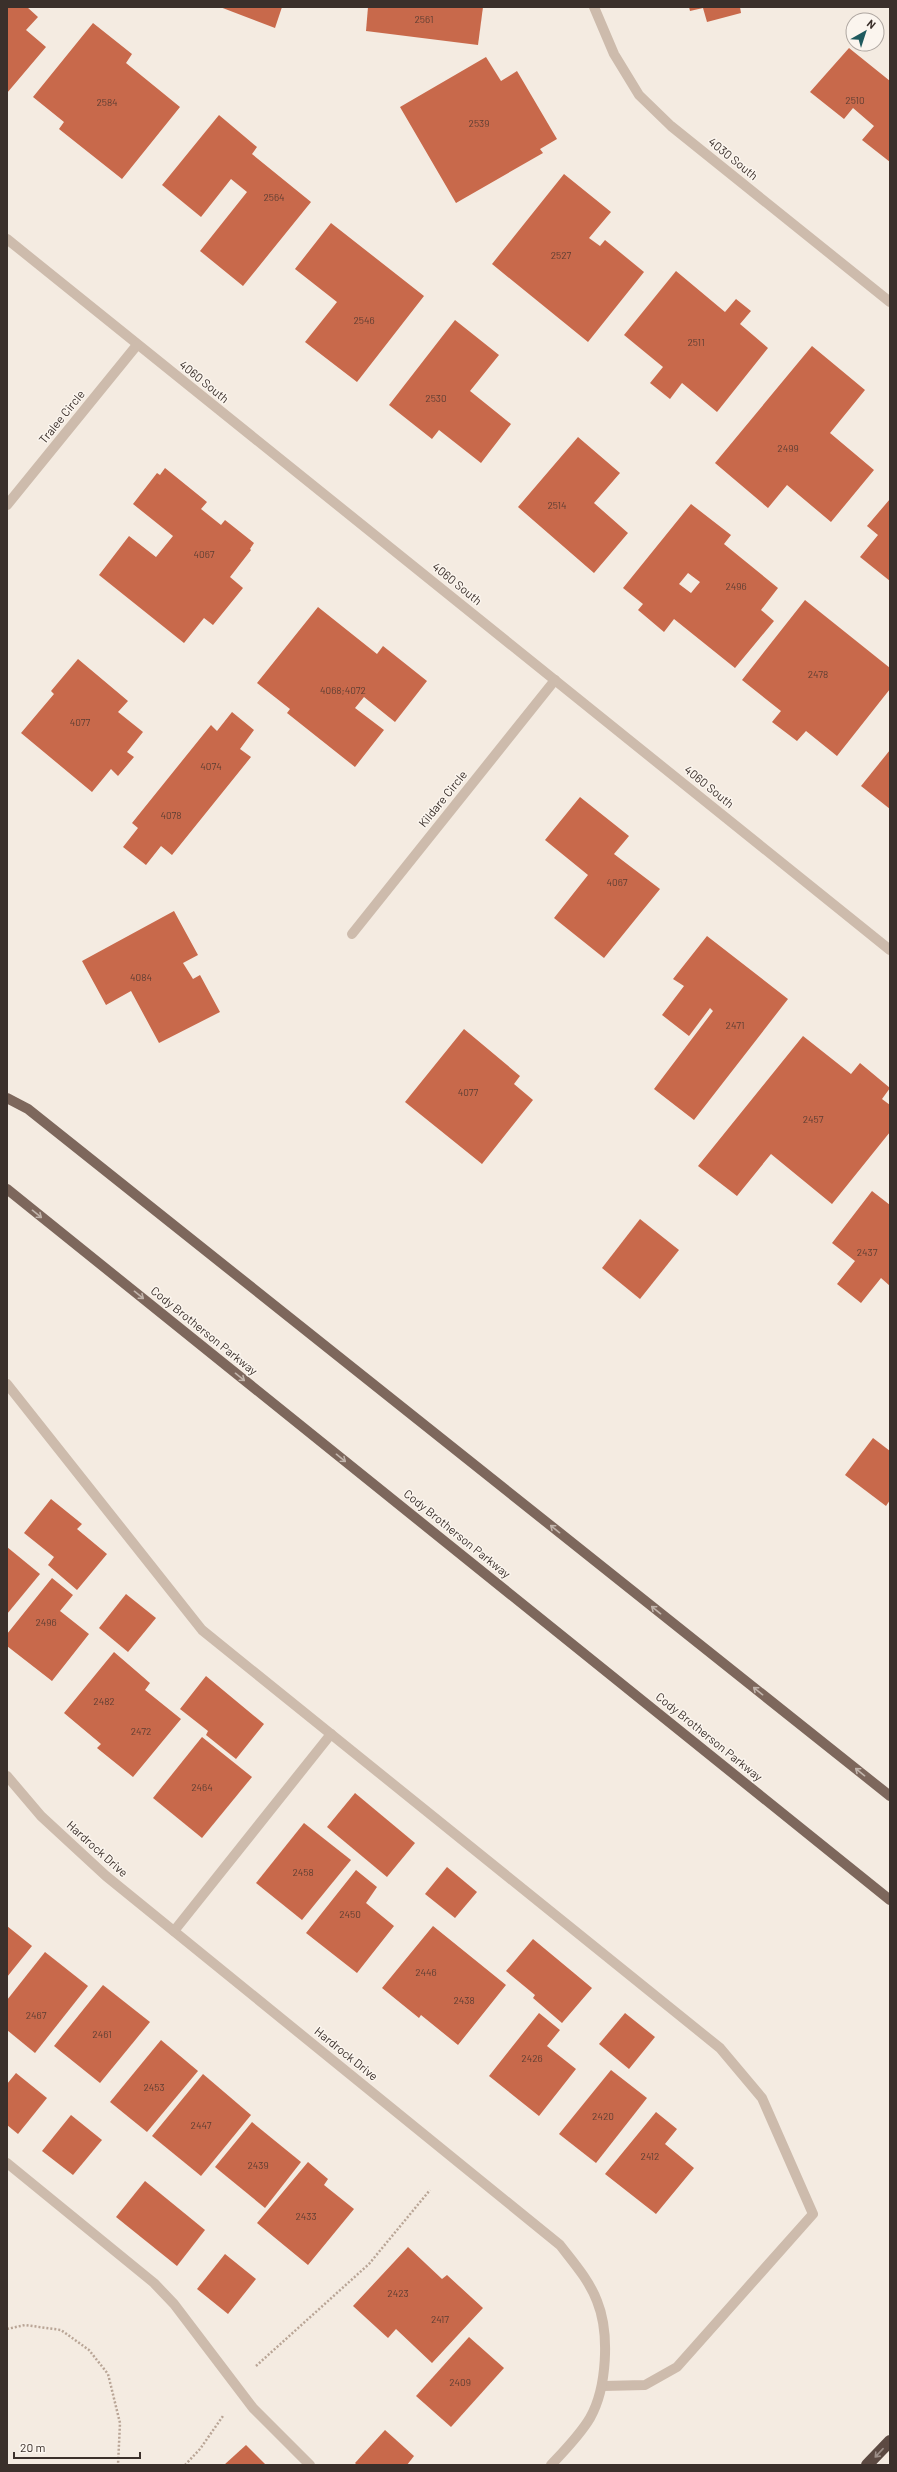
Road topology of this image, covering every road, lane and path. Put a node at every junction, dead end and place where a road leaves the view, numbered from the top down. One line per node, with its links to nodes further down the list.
1 (594, 7): 3 (street, 4030 South)
2 (7, 239): 4 (street, 4060 South)
3 (890, 302)
4 (137, 345): 5 (street, Tralee Circle); 6 (street, 4060 South)
5 (7, 505)
6 (555, 680): 7 (street, Kildare Circle); 8 (street, 4060 South)
7 (352, 934)
8 (890, 950)
9 (7, 1098): 14 (main road, one-way to 9)
10 (7, 1189): 15 (main road, Cody Brotherson Parkway, one-way to 15)
11 (7, 1384): 12 (street)
12 (331, 1734): 16 (street); 21 (street)
13 (7, 1776): 16 (street, Hardrock Drive)
14 (890, 1796)
15 (890, 1900)
16 (174, 1931): 21 (street, Hardrock Drive)
17 (7, 2163): 26 (street)
18 (430, 2190): 20 (path)
19 (7, 2329): 24 (path)
20 (250, 2371)
21 (603, 2386): 27 (street)
22 (225, 2414): 25 (path)
23 (890, 2441): 28 (highway, one-way to 28)
24 (118, 2465)
25 (185, 2465)
26 (310, 2465)
27 (552, 2465)
28 (867, 2465)

